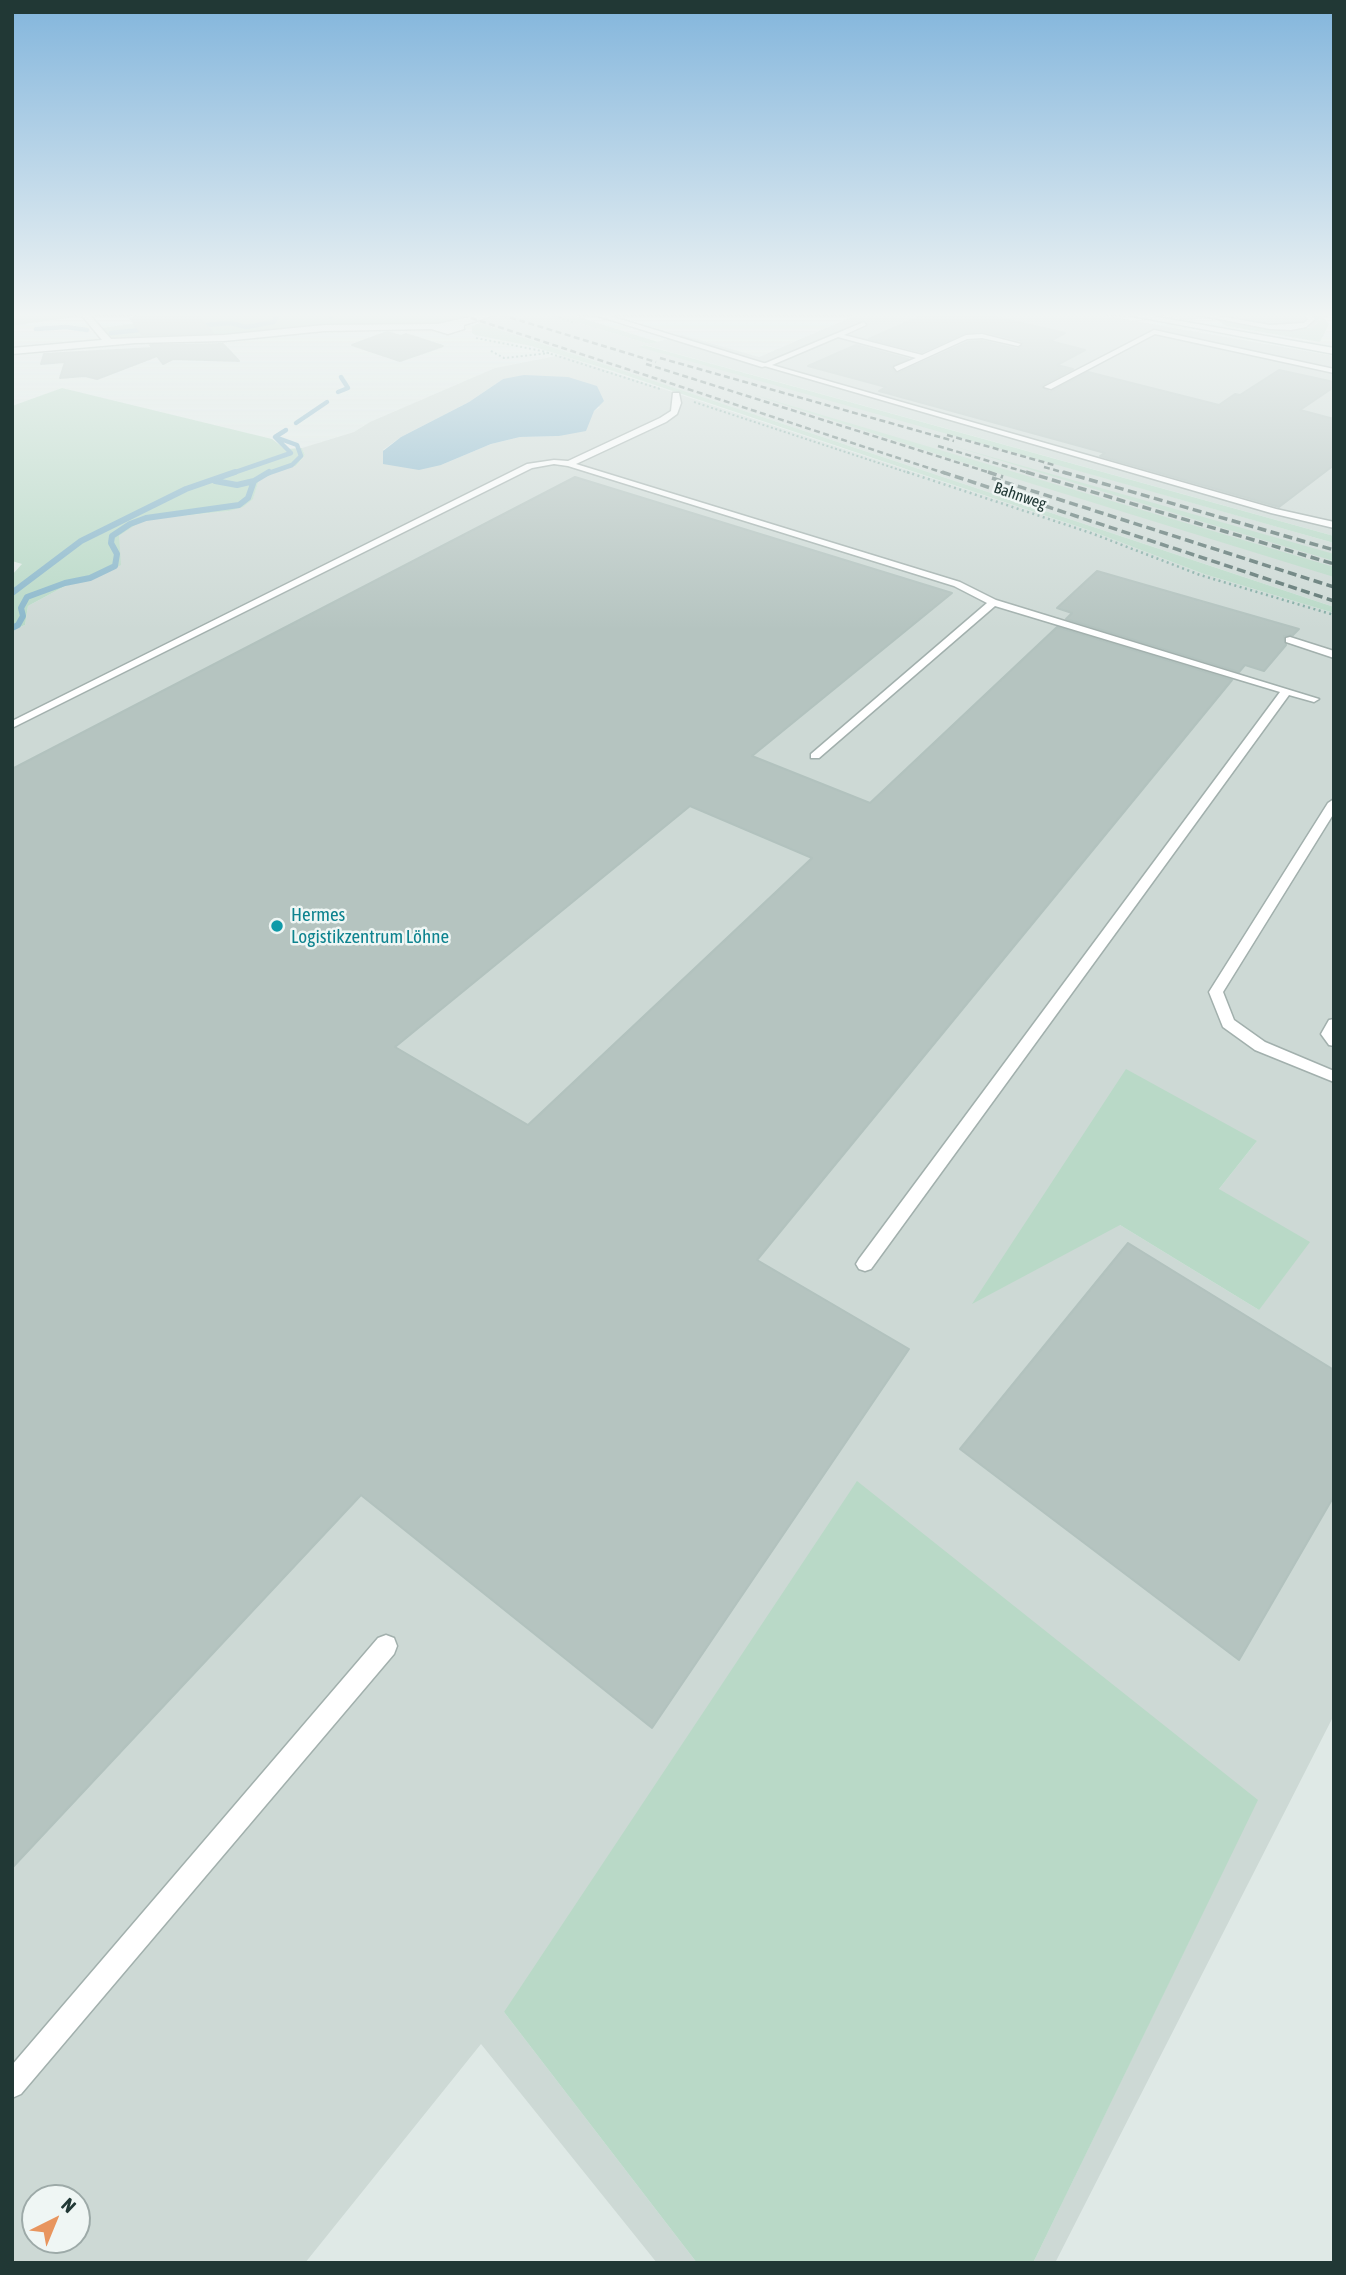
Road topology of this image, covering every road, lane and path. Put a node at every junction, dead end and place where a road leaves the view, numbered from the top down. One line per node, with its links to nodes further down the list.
1 (666, 418): 4 (lane)
2 (739, 418): 7 (path, Bahnweg)
3 (949, 418): 5 (lane)
4 (569, 464): 6 (lane); 12 (lane)
5 (1334, 525)
6 (993, 602): 10 (lane); 13 (lane)
7 (1334, 615)
8 (1290, 640): 9 (lane)
9 (1334, 655)
10 (1286, 691): 11 (lane); 18 (lane)
11 (1314, 699)
12 (12, 725)
13 (815, 756)
14 (1334, 803): 17 (lane)
15 (1334, 1024): 16 (lane)
16 (1334, 1041)
17 (1334, 1077)
18 (864, 1264)
19 (386, 1646): 20 (lane)
20 (12, 2085)

